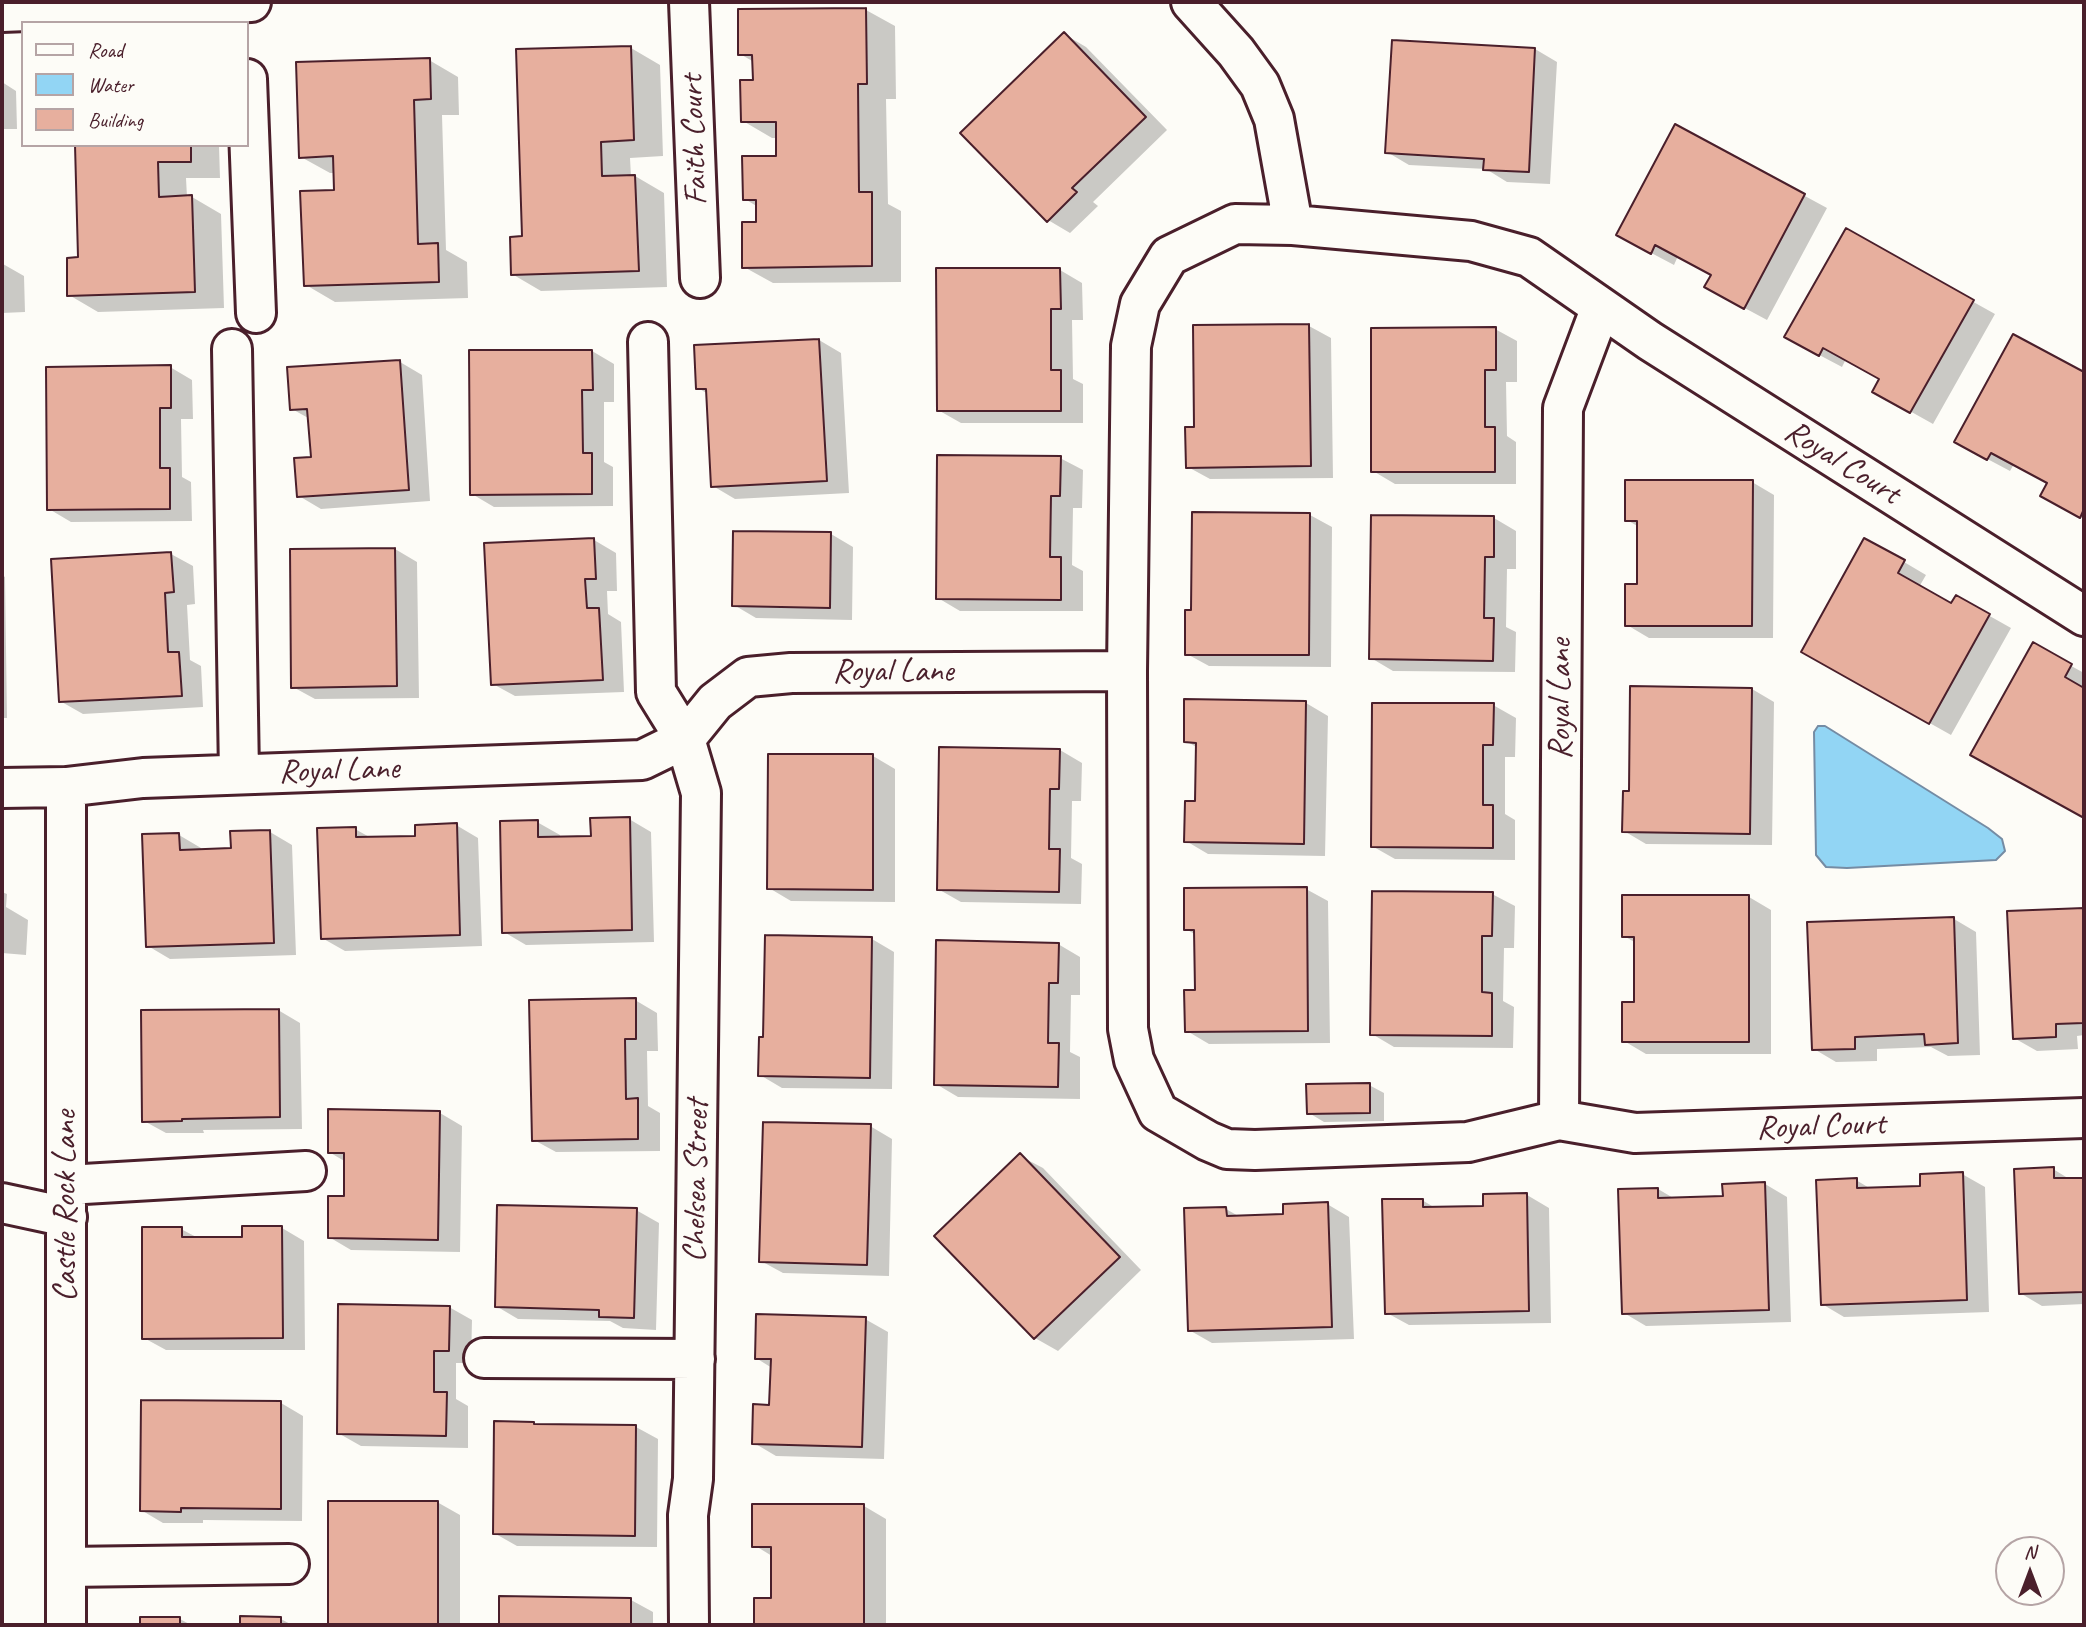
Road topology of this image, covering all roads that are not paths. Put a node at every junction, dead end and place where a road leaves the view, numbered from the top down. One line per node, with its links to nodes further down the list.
1 (241, 2): 2 (street); 5 (street); 6 (street)
2 (251, 2)
3 (689, 2): 9 (street, Faith Court)
4 (1191, 2): 8 (street)
5 (2, 12)
6 (243, 21)
7 (248, 105): 11 (street)
8 (1293, 225): 10 (street); 15 (street)
9 (700, 278)
10 (1601, 307): 14 (street, Royal Court); 21 (street, Royal Lane)
11 (256, 313)
12 (648, 342): 16 (street)
13 (232, 349): 17 (street, Royal Lane)
14 (2084, 616)
15 (1127, 671): 16 (street, Royal Lane); 21 (street)
16 (685, 739): 17 (street, Royal Lane); 26 (street, Chelsea Street)
17 (239, 774): 18 (street, Royal Lane)
18 (66, 787): 19 (street, Royal Lane); 23 (street, Castle Rock Lane)
19 (2, 788)
20 (2084, 1118): 21 (street, Royal Court)
21 (1559, 1120)
22 (306, 1171): 23 (street)
23 (66, 1201): 24 (street); 28 (street, Castle Rock Lane)
24 (2, 1203)
25 (484, 1358): 26 (street)
26 (695, 1359): 30 (street, Chelsea Street)
27 (289, 1564): 28 (street)
28 (66, 1567): 29 (street, Castle Rock Lane)
29 (66, 1625)
30 (689, 1625)

